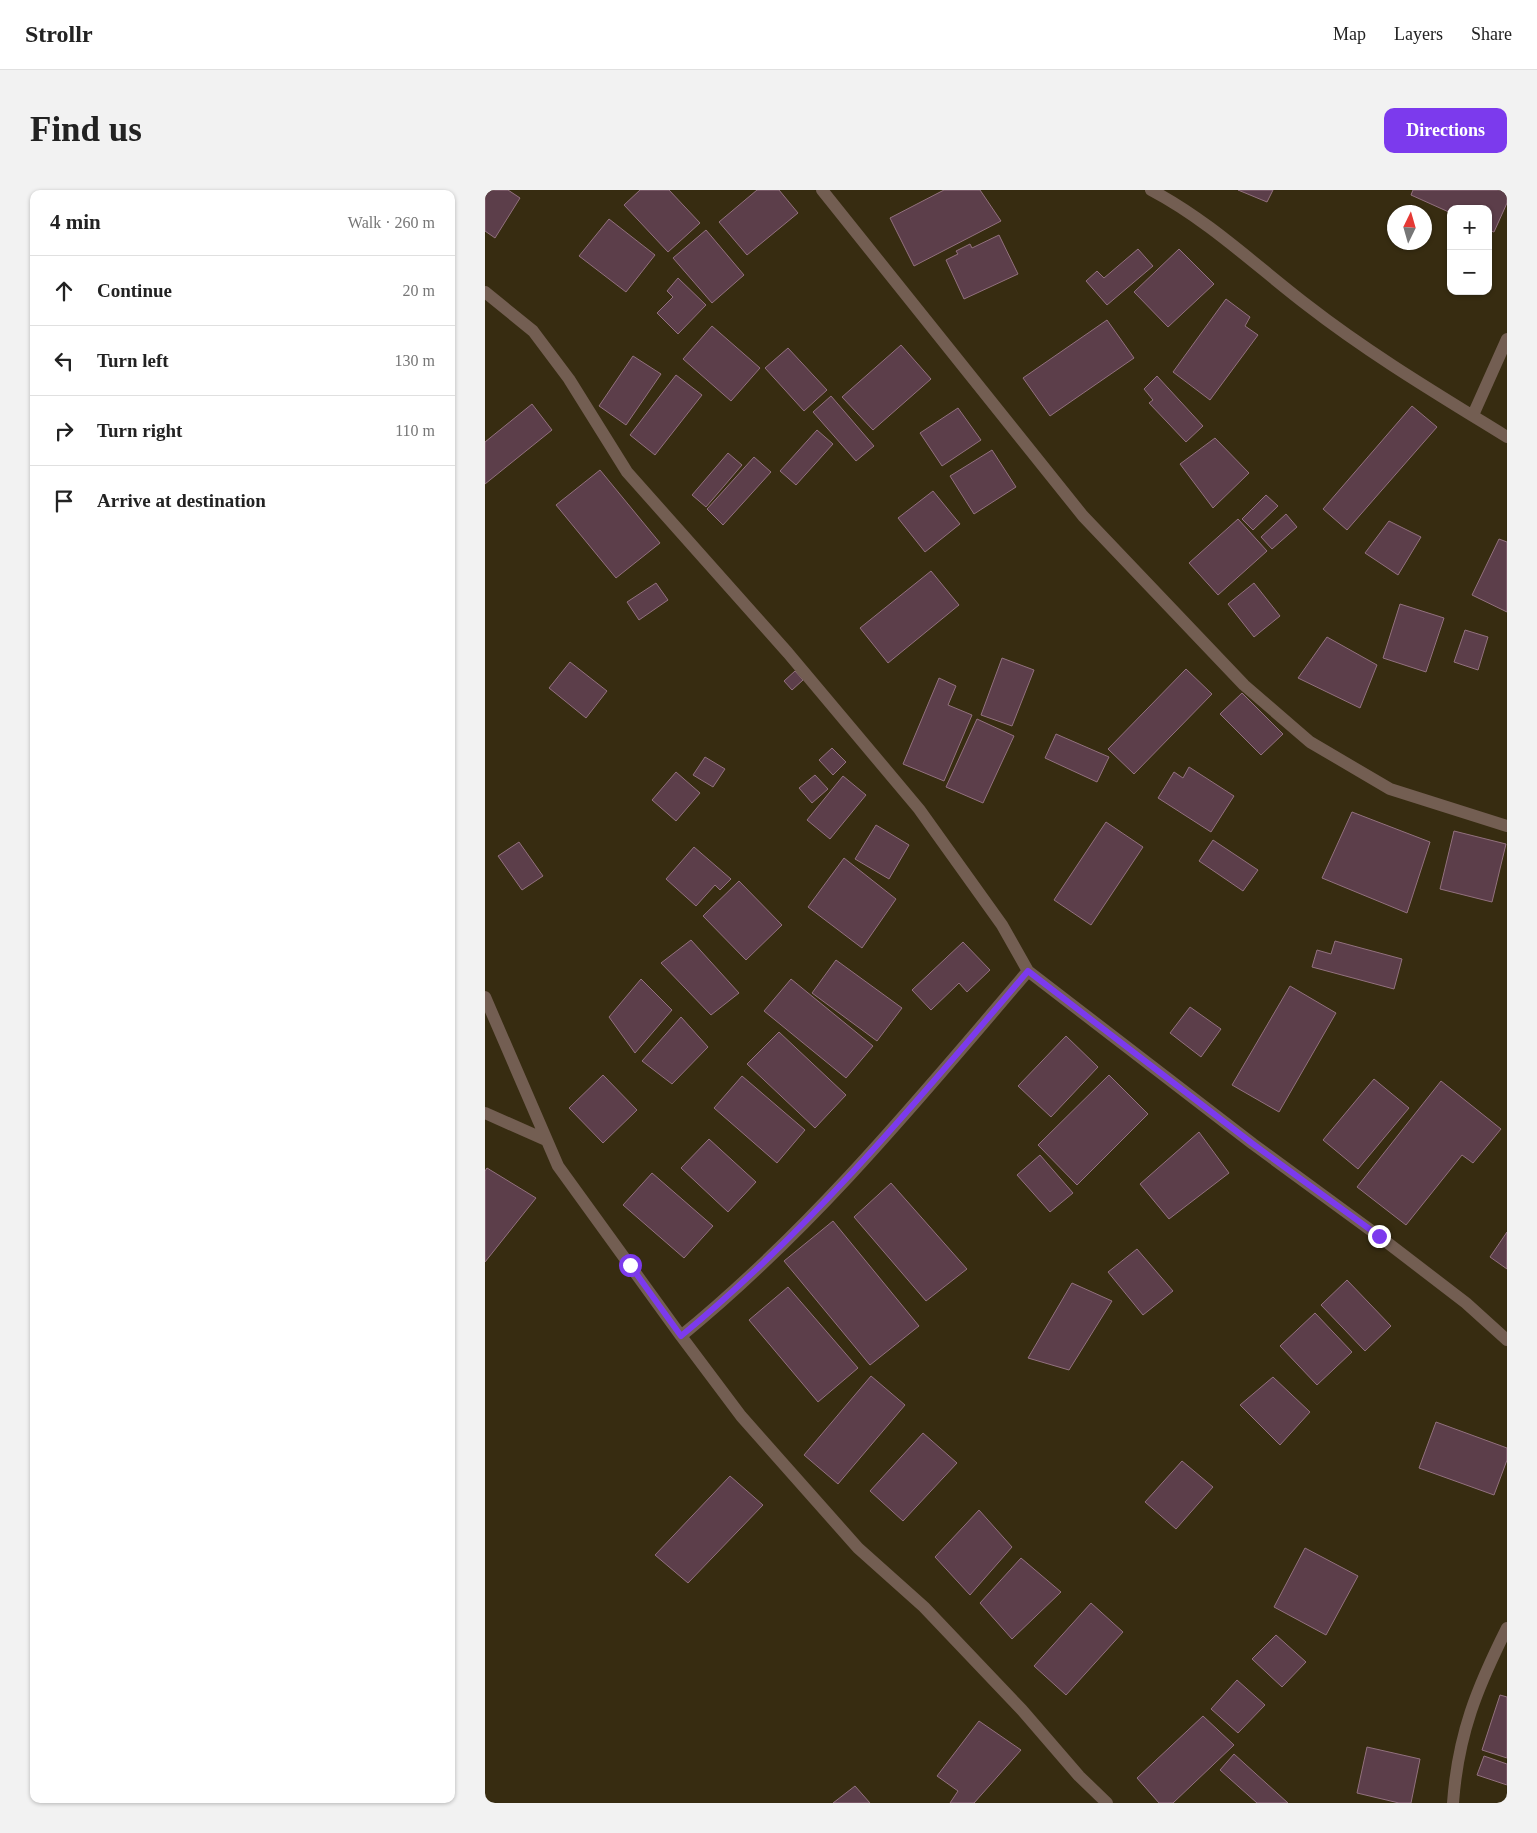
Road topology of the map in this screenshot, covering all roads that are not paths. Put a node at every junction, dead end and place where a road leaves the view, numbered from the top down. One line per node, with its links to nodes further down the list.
1 (822, 190): 7 (street)
2 (1151, 190): 5 (street)
3 (485, 292): 8 (street)
4 (1507, 339): 5 (street)
5 (1473, 415): 6 (street)
6 (1507, 437)
7 (1507, 826)
8 (1028, 971): 12 (street); 13 (street)
9 (485, 997): 11 (street)
10 (485, 1113): 11 (street)
11 (546, 1140): 12 (street)
12 (681, 1336): 15 (street)
13 (1507, 1340)
14 (1507, 1628): 16 (street)
15 (1107, 1803)
16 (1453, 1803)

